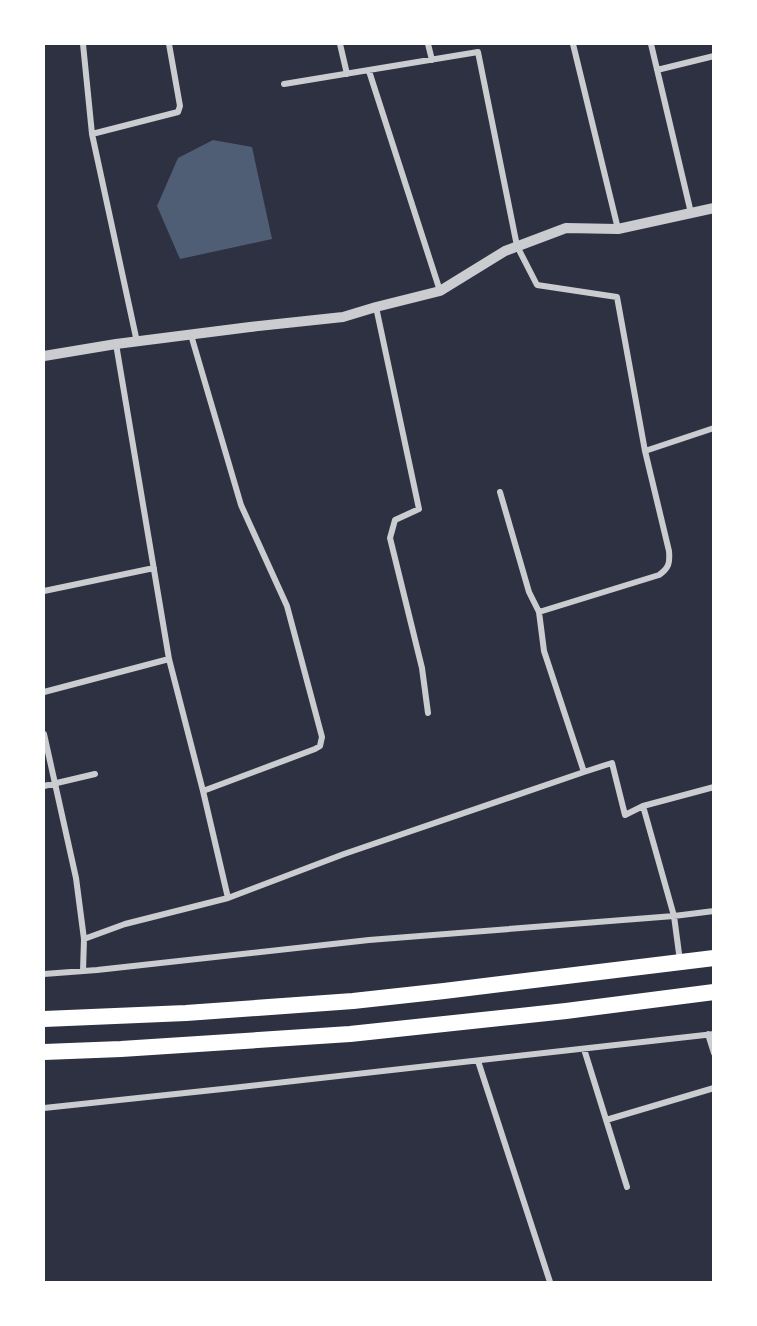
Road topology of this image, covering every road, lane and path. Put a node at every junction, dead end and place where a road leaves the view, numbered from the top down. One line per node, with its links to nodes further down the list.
1 (83, 44): 15 (street)
2 (169, 44): 15 (street)
3 (340, 44): 13 (street)
4 (428, 44): 10 (street)
5 (477, 44): 8 (street)
6 (573, 44): 18 (street)
7 (651, 44): 11 (street)
8 (478, 52): 10 (street); 19 (street)
9 (714, 56): 11 (street)
10 (432, 60): 12 (street)
11 (657, 70): 17 (street)
12 (369, 71): 13 (street); 20 (street)
13 (347, 74): 14 (street)
14 (284, 84)
15 (92, 134): 23 (street)
16 (714, 208): 17 (street)
17 (691, 213): 18 (street)
18 (618, 229): 19 (street)
19 (517, 246): 20 (street); 27 (street)
20 (440, 291): 21 (street)
21 (376, 307): 22 (street); 34 (street)
22 (190, 334): 23 (street); 41 (street)
23 (136, 342): 24 (street)
24 (116, 344): 25 (street); 29 (street)
25 (44, 356)
26 (714, 428): 27 (street)
27 (645, 451): 31 (street)
28 (500, 492): 31 (street)
29 (154, 568): 30 (street); 32 (street)
30 (44, 591)
31 (539, 612): 36 (street)
32 (169, 659): 33 (street); 41 (street)
33 (44, 692)
34 (428, 713)
35 (44, 735): 38 (street)
36 (584, 772): 42 (street); 43 (street)
37 (94, 774): 38 (street)
38 (54, 784): 39 (street); 46 (street)
39 (44, 786)
40 (714, 787): 42 (street)
41 (203, 791): 43 (street)
42 (643, 806): 45 (street)
43 (228, 898): 46 (street)
44 (714, 911): 45 (street)
45 (674, 916): 48 (street); 49 (street)
46 (84, 939): 49 (street)
47 (714, 958): 48 (highway)
48 (680, 962): 52 (highway)
49 (83, 971): 50 (street)
50 (44, 974)
51 (714, 992): 55 (highway)
52 (44, 1018)
53 (711, 1034): 54 (street); 56 (street)
54 (584, 1049): 57 (street); 60 (street)
55 (44, 1052)
56 (714, 1053)
57 (478, 1060): 59 (street); 62 (street)
58 (714, 1088): 60 (street)
59 (44, 1108)
60 (606, 1120): 61 (street)
61 (627, 1187)
62 (550, 1282)

